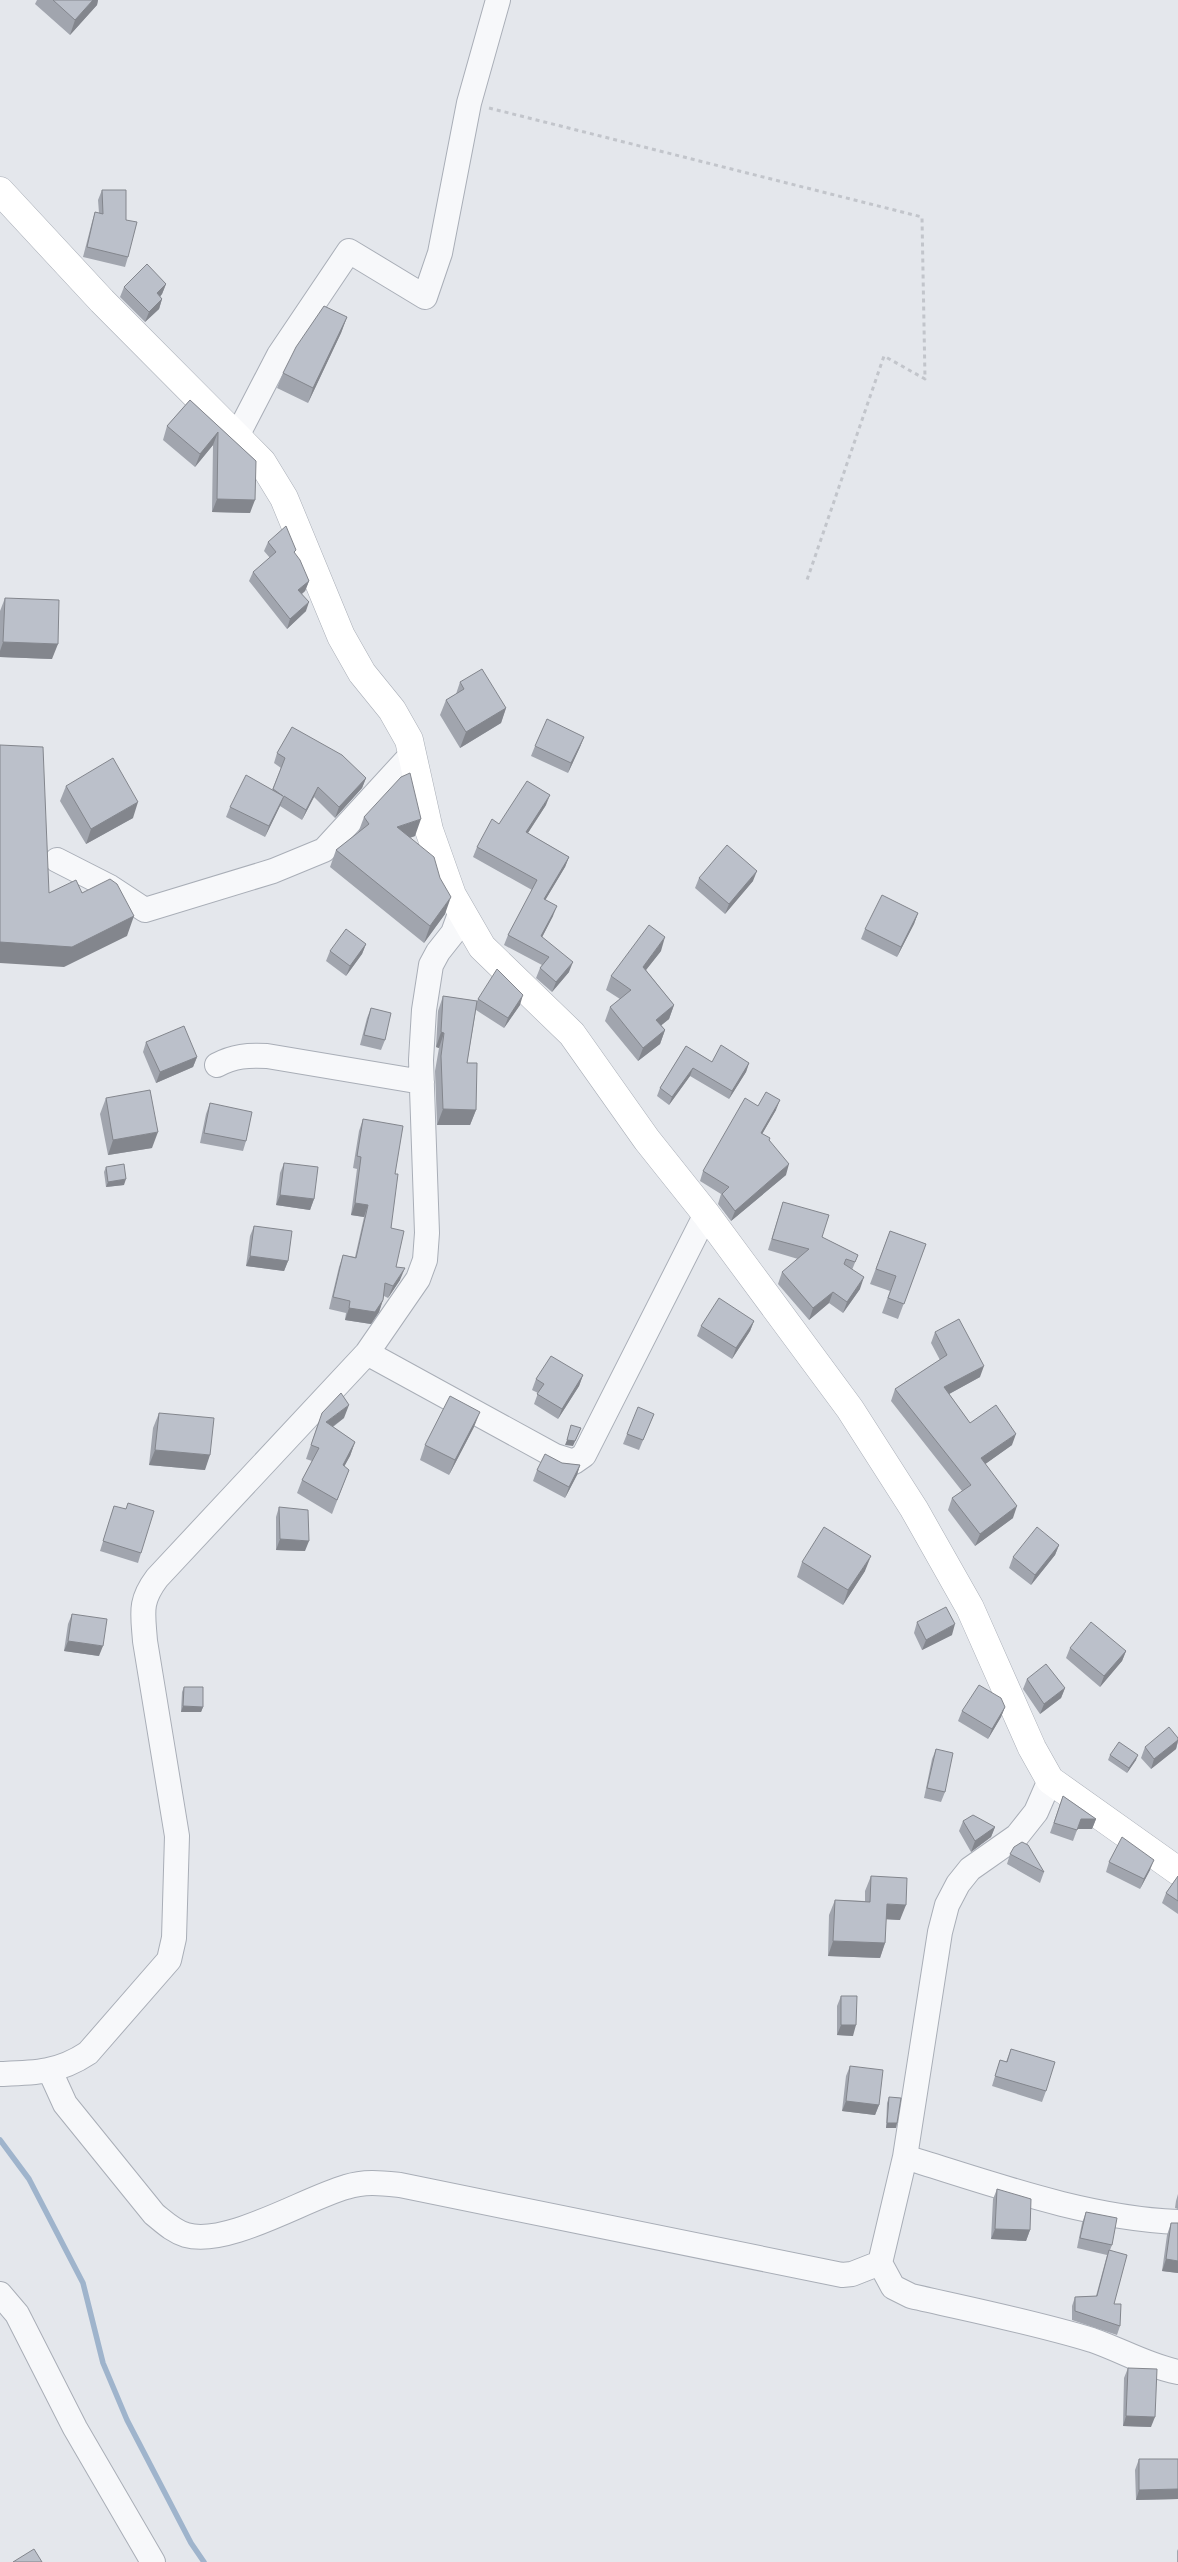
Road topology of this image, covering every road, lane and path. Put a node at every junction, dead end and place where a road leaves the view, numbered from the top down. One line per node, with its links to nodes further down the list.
1 (498, 0): 2 (street)
2 (469, 103): 4 (street); 5 (path)
3 (0, 191): 4 (street)
4 (237, 436): 6 (street)
5 (807, 580)
6 (412, 753): 7 (street); 8 (street)
7 (58, 860)
8 (461, 911): 10 (street); 11 (street)
9 (217, 1065): 10 (street)
10 (422, 1082): 12 (street)
11 (706, 1214): 12 (street); 13 (street)
12 (367, 1353): 15 (street)
13 (1050, 1780): 14 (street); 17 (street)
14 (1178, 1871)
15 (50, 2071): 16 (street); 19 (street)
16 (0, 2074)
17 (905, 2158): 18 (street); 19 (street)
18 (1178, 2222)
19 (880, 2263): 21 (street)
20 (0, 2294): 22 (street)
21 (1178, 2372)
22 (153, 2562)

